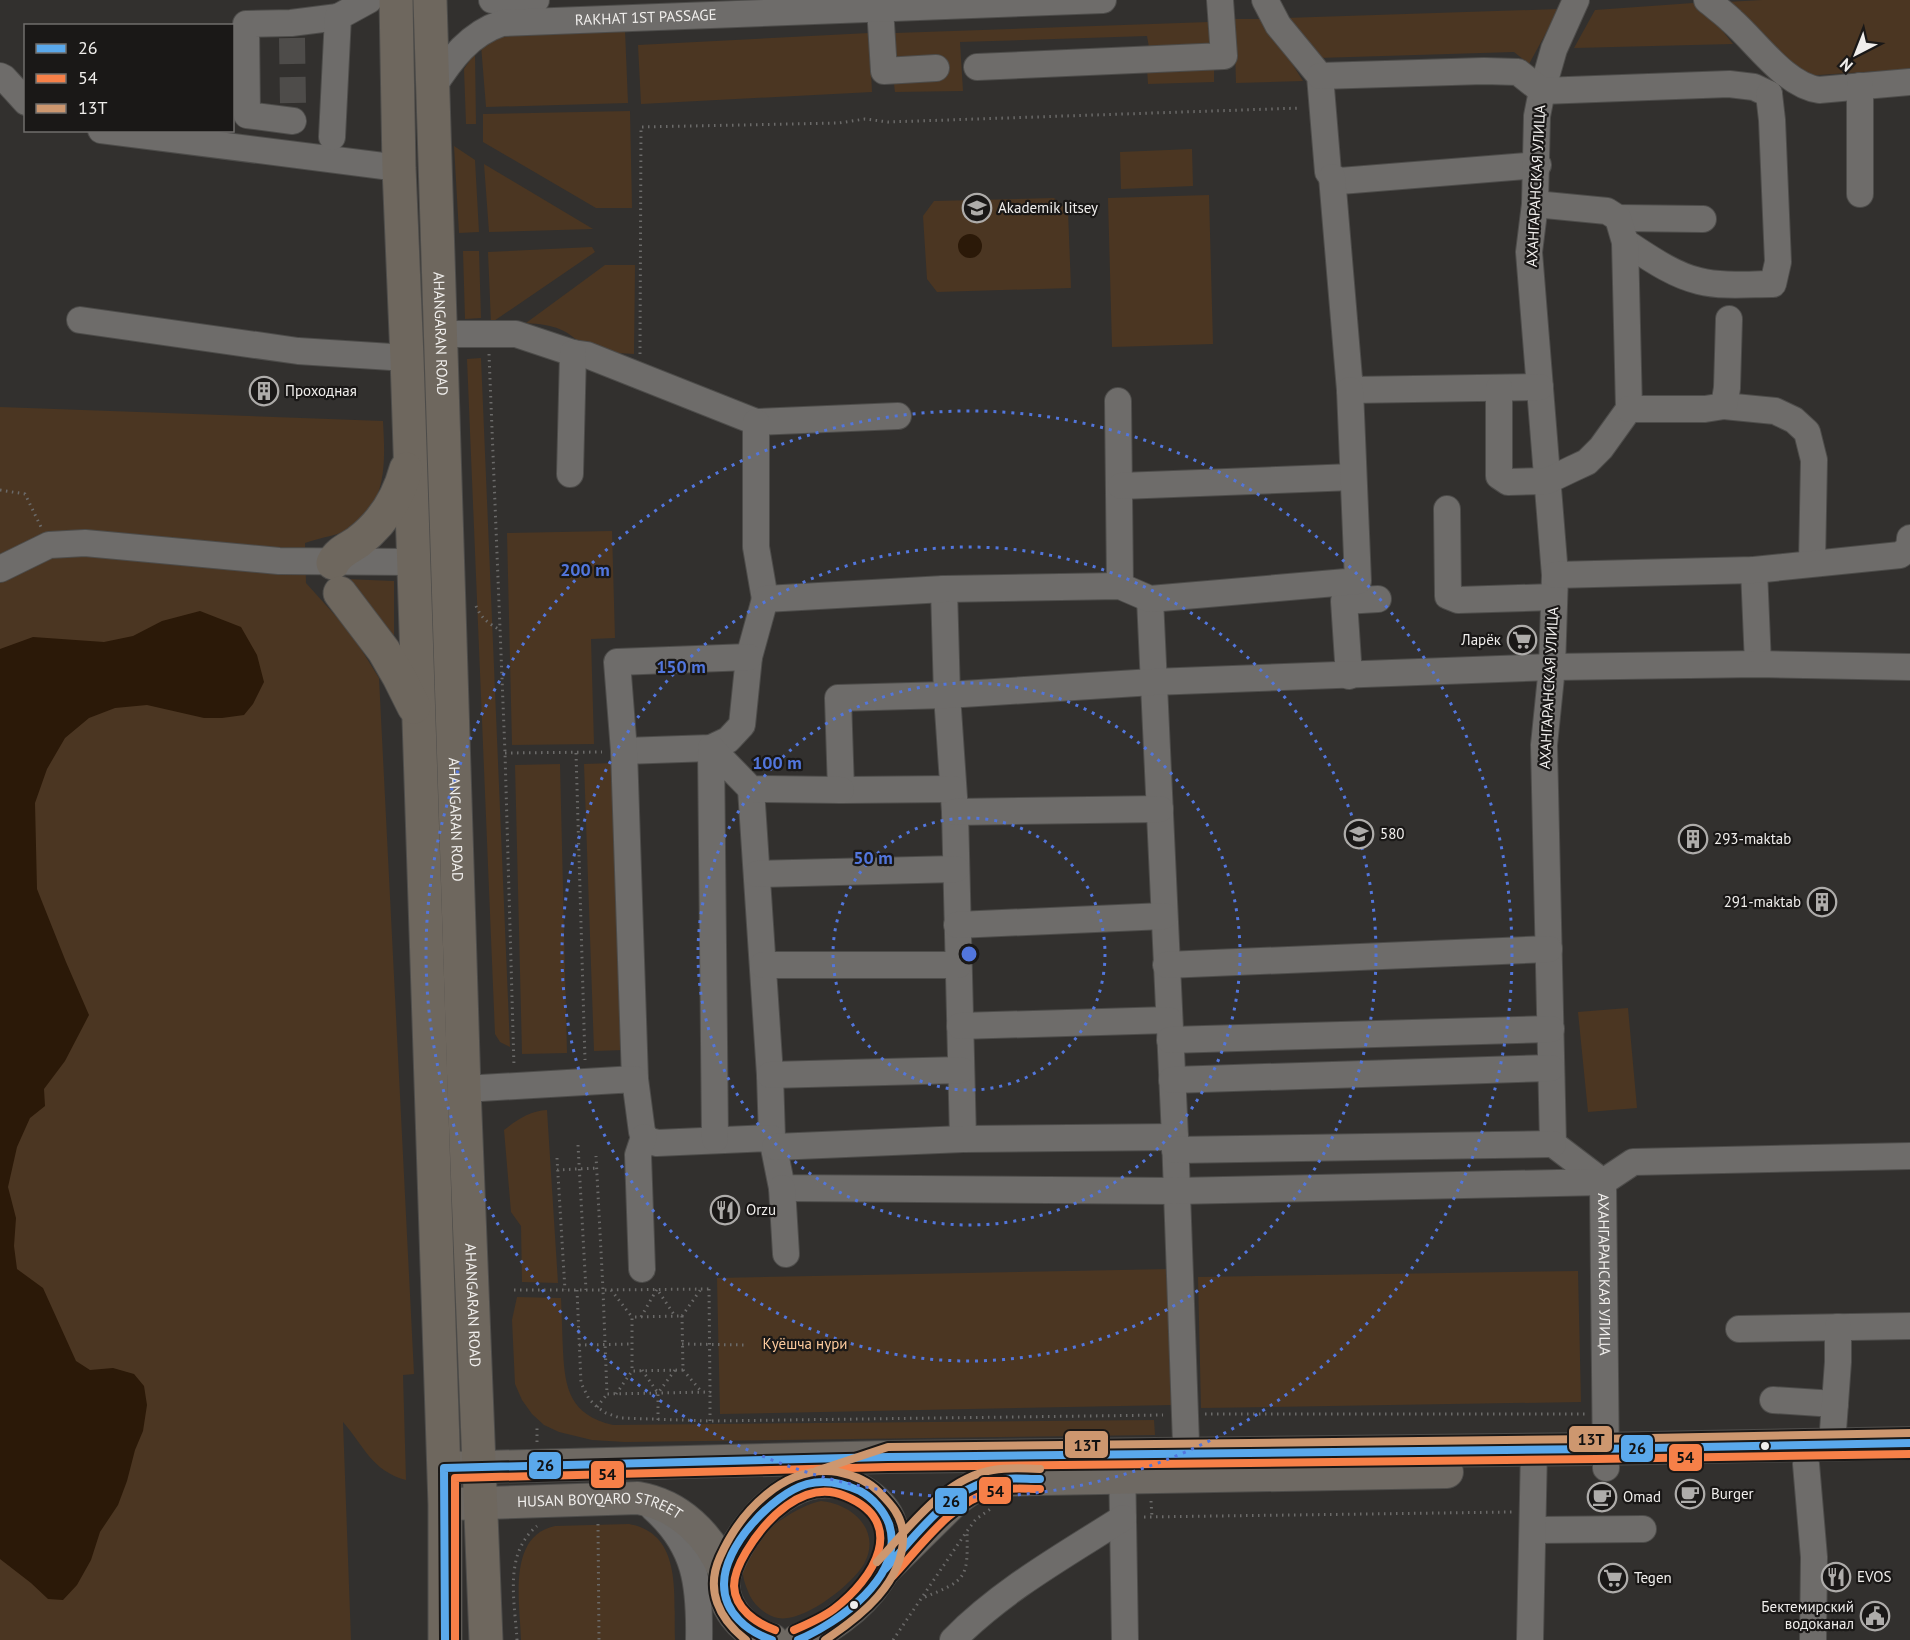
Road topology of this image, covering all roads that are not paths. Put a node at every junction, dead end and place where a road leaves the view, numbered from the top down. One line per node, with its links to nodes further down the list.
1 (369, 0): 12 (street)
2 (396, 0): 27 (highway)
3 (430, 0): 20 (highway, AHANGARAN ROAD)
4 (492, 0): 5 (street)
5 (536, 0)
6 (1103, 0): 11 (street, RAKHAT 1ST PASSAGE)
7 (1220, 0): 13 (street)
8 (1265, 0): 17 (street)
9 (1576, 0): 21 (street, АХАНГАРАНСКАЯ УЛИЦА)
10 (1707, 0): 15 (street)
11 (880, 9): 14 (street); 20 (street, RAKHAT 1ST PASSAGE)
12 (338, 17): 25 (street); 25 (street)
13 (977, 67)
14 (936, 68)
15 (1788, 75): 19 (street); 22 (street)
16 (0, 76): 23 (street)
17 (1320, 76): 21 (street); 28 (street)
18 (1910, 82): 19 (street)
19 (1860, 86): 29 (street)
20 (433, 87): 35 (highway, AHANGARAN ROAD)
21 (1542, 91): 22 (street); 26 (street, АХАНГАРАНСКАЯ УЛИЦА)
22 (1768, 94): 32 (street)
23 (24, 100)
24 (125, 132): 25 (street)
25 (333, 149): 27 (street)
26 (1538, 165): 28 (street); 30 (street, АХАНГАРАНСКАЯ УЛИЦА)
27 (399, 168): 37 (highway)
28 (1332, 177): 40 (street)
29 (1860, 194)
30 (1536, 204): 32 (street); 38 (street, АХАНГАРАНСКАЯ УЛИЦА)
31 (1703, 219): 32 (street)
32 (1622, 230): 43 (street)
33 (1729, 319): 42 (street)
34 (80, 320): 37 (street)
35 (441, 334): 36 (street); 95 (highway, AHANGARAN ROAD)
36 (573, 353): 45 (street); 47 (street)
37 (407, 358): 46 (highway)
38 (1540, 387): 39 (street); 49 (street, АХАНГАРАНСКАЯ УЛИЦА)
39 (1499, 388): 40 (street); 49 (street)
40 (1350, 390): 48 (street)
41 (1118, 401): 50 (street)
42 (1724, 406): 43 (street); 54 (street)
43 (1629, 409): 49 (street)
44 (898, 416): 45 (street)
45 (756, 422): 62 (street)
46 (410, 456): 53 (highway); 57 (highway)
47 (570, 474)
48 (1353, 477): 50 (street); 61 (street)
49 (1547, 481): 59 (street, АХАНГАРАНСКАЯ УЛИЦА)
50 (1120, 486): 58 (street)
51 (1448, 509): 59 (street)
52 (1910, 538): 54 (street)
53 (413, 562): 57 (street); 72 (highway)
54 (1812, 563): 56 (street)
55 (0, 569): 57 (street)
56 (1754, 570): 59 (street); 66 (street)
57 (336, 578): 72 (highway)
58 (1120, 586): 60 (street); 63 (street)
59 (1554, 586): 67 (street, АХАНГАРАНСКАЯ УЛИЦА)
60 (944, 589): 62 (street); 71 (street)
61 (1344, 592): 63 (street); 64 (street); 69 (street)
62 (765, 599): 65 (street)
63 (1150, 599): 70 (street)
64 (1378, 599)
65 (749, 657): 73 (street); 74 (street)
66 (1758, 664): 67 (street); 68 (street)
67 (1552, 667): 69 (street); 83 (street, АХАНГАРАНСКАЯ УЛИЦА)
68 (1910, 667)
69 (1349, 676): 70 (street)
70 (1154, 682): 71 (street); 78 (street)
71 (946, 695): 76 (street); 77 (street)
72 (419, 718): 123 (highway)
73 (711, 748): 74 (street); 75 (street); 97 (street)
74 (624, 751): 93 (street)
75 (751, 789): 76 (street); 80 (street)
76 (841, 790): 77 (street)
77 (954, 800): 78 (street); 79 (street)
78 (1160, 809): 81 (street)
79 (956, 869): 80 (street); 82 (street)
80 (757, 874): 84 (street)
81 (1164, 916): 82 (street); 86 (street)
82 (957, 925): 85 (street)
83 (1549, 949): 86 (street); 88 (street, АХАНГАРАНСКАЯ УЛИЦА)
84 (763, 965): 85 (street); 92 (street)
85 (958, 965): 87 (street)
86 (1166, 965): 89 (street)
87 (960, 1026): 89 (street); 91 (street)
88 (1551, 1029): 89 (street); 90 (street, АХАНГАРАНСКАЯ УЛИЦА)
89 (1169, 1030): 94 (street)
90 (1551, 1068): 94 (street); 101 (street, АХАНГАРАНСКАЯ УЛИЦА)
91 (961, 1070): 92 (street); 98 (street)
92 (770, 1075): 99 (street)
93 (635, 1079): 95 (street); 96 (street)
94 (1172, 1080): 100 (street)
95 (464, 1089): 122 (highway, AHANGARAN ROAD)
96 (644, 1137): 97 (street); 107 (street)
97 (715, 1139): 99 (street)
98 (963, 1139): 99 (street); 100 (street)
99 (773, 1142): 104 (street)
100 (1175, 1144): 101 (street); 105 (street)
101 (1553, 1144): 103 (street, АХАНГАРАНСКАЯ УЛИЦА)
102 (1910, 1155): 103 (street)
103 (1603, 1182): 105 (street); 117 (street, АХАНГАРАНСКАЯ УЛИЦА)
104 (782, 1188): 105 (street); 106 (street)
105 (1176, 1191): 121 (street)
106 (786, 1254)
107 (642, 1269)
108 (1910, 1326): 109 (street)
109 (1838, 1328): 110 (street); 112 (street)
110 (1739, 1329)
111 (1773, 1400): 112 (street)
112 (1835, 1404): 114 (street)
113 (1910, 1443): 114 (main road)
114 (1832, 1444): 117 (main road)
115 (888, 1457): 118 (main road); 124 (main road); 125 (main road)
116 (1534, 1460): 117 (main road); 121 (main road); 129 (street)
117 (1603, 1462): 120 (main road)
118 (712, 1463): 122 (main road); 124 (main road)
119 (1910, 1463): 120 (main road)
120 (1806, 1464): 142 (street)
121 (1186, 1465): 125 (main road)
122 (479, 1466): 123 (main road); 127 (highway, AHANGARAN ROAD)
123 (444, 1468): 128 (highway)
124 (819, 1482): 131 (main road); 132 (main road)
125 (1123, 1489): 131 (main road); 138 (street); 139 (street)
126 (638, 1498): 127 (main road, HUSAN BOYQARO STREET); 132 (main road, HUSAN BOYQARO STREET); 133 (street)
127 (481, 1503): 128 (main road, HUSAN BOYQARO STREET); 136 (highway, AHANGARAN ROAD)
128 (445, 1505): 135 (highway)
129 (1533, 1521): 130 (street); 141 (street)
130 (1643, 1529)
131 (885, 1569): 134 (main road)
132 (725, 1573): 133 (street); 137 (main road, HUSAN BOYQARO STREET)
133 (699, 1634)
134 (804, 1639)
135 (445, 1640)
136 (486, 1640)
137 (772, 1640)
138 (953, 1640)
139 (1125, 1640)
140 (1523, 1640): 141 (street)
141 (1530, 1640)
142 (1813, 1640)

